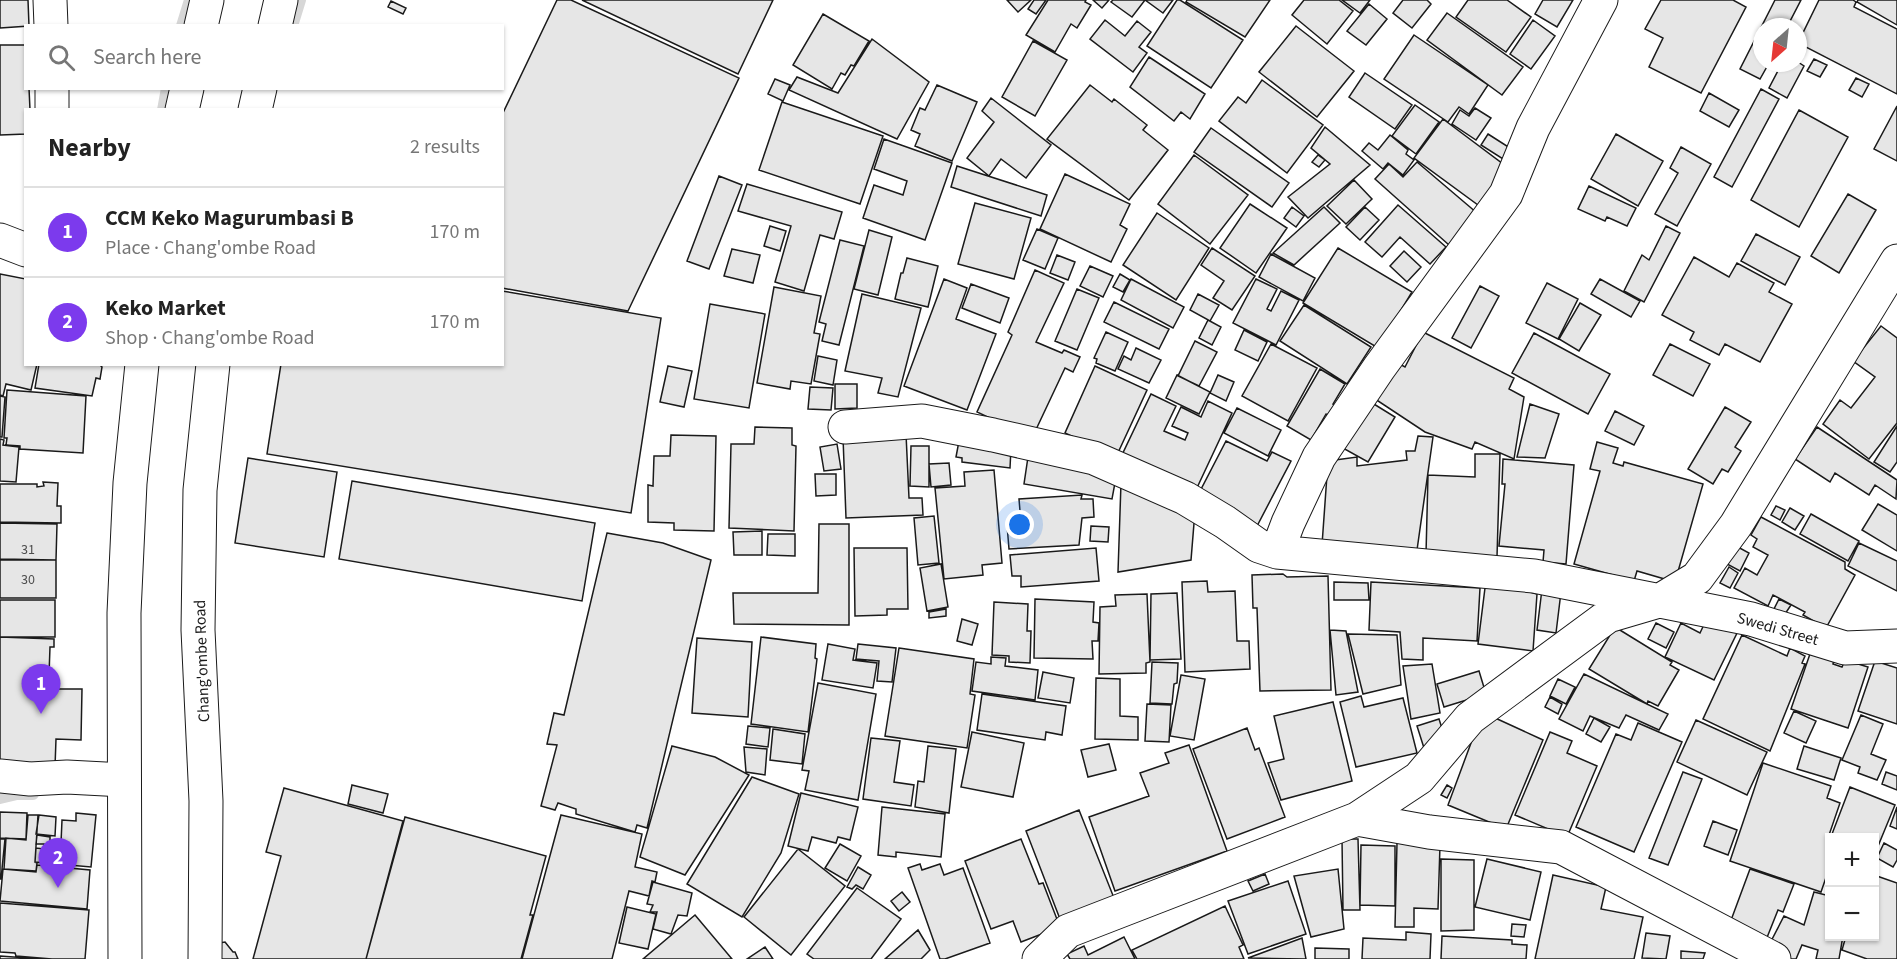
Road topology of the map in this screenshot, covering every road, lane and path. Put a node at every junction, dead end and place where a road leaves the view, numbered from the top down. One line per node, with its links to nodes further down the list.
1 (50, 0): 5 (street)
2 (207, 0): 6 (street)
3 (281, 0): 7 (street)
4 (1601, 0): 20 (street)
5 (51, 24)
6 (201, 24)
7 (275, 24)
8 (52, 90): 11 (street)
9 (187, 90): 12 (street)
10 (260, 90): 13 (street)
11 (52, 108)
12 (182, 108)
13 (255, 108)
14 (0, 240): 15 (street)
15 (24, 249)
16 (1897, 261): 21 (street)
17 (142, 366): 25 (street)
18 (213, 366): 29 (street, Chang'ombe Road)
19 (845, 427): 20 (street, Swedi Street)
20 (1277, 552): 21 (street, Swedi Street)
21 (1659, 601): 22 (street, Swedi Street); 24 (street)
22 (1897, 646)
23 (0, 776): 25 (street)
24 (1419, 778): 26 (street); 27 (street)
25 (124, 780): 28 (street)
26 (1357, 819): 27 (street); 30 (street)
27 (1429, 832): 31 (street)
28 (125, 959)
29 (205, 959)
30 (1039, 959)
31 (1774, 959)

